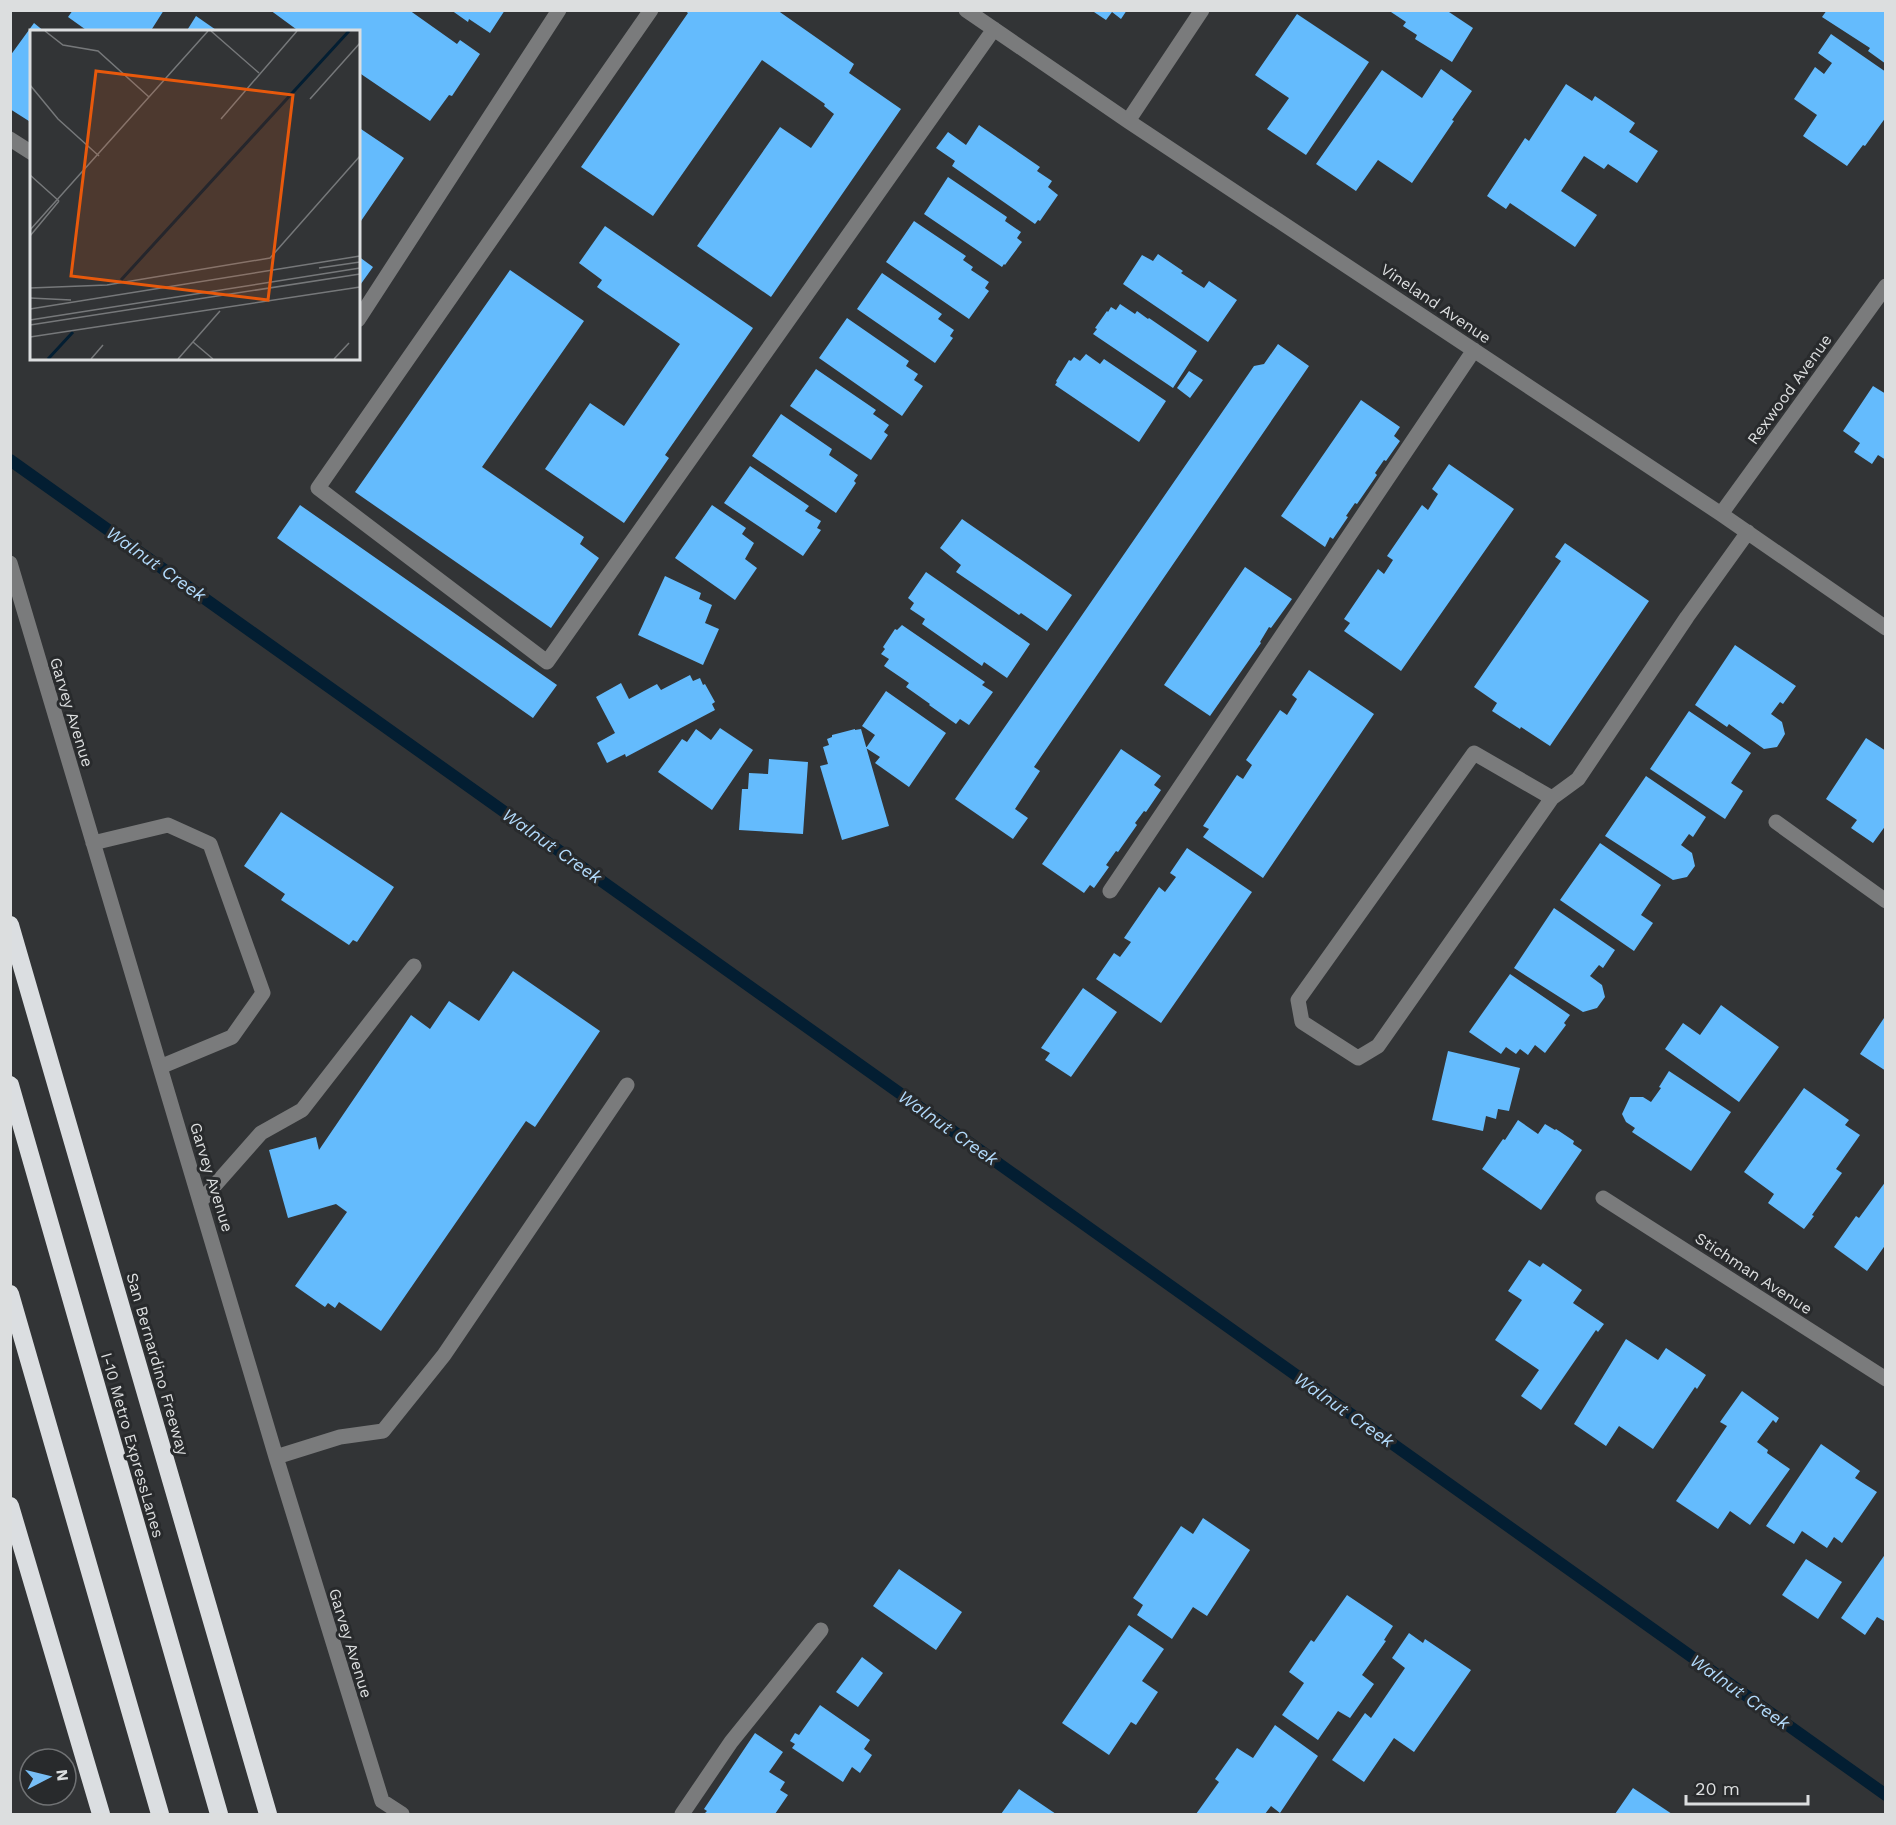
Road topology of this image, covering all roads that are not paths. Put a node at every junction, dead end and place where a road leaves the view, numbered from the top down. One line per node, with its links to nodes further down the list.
1 (559, 10): 10 (street)
2 (651, 10): 5 (street)
3 (966, 10): 5 (street, Vineland Avenue)
4 (1202, 10): 6 (street)
5 (993, 29): 6 (street, Vineland Avenue)
6 (1128, 121): 11 (street, Vineland Avenue)
7 (10, 139): 8 (street)
8 (30, 152)
9 (1886, 286): 12 (street, Rexwood Avenue)
10 (360, 317)
11 (1474, 350): 12 (street, Vineland Avenue); 19 (street)
12 (1721, 514): 13 (street, Vineland Avenue)
13 (1748, 532): 15 (street, Vineland Avenue); 16 (street)
14 (10, 563): 18 (street, Garvey Avenue)
15 (1886, 628)
16 (1552, 798): 16 (street)
17 (1776, 822): 20 (street)
18 (93, 843): 23 (street, Garvey Avenue); 23 (street)
19 (1110, 891)
20 (1886, 901)
21 (10, 925): 36 (highway, San Bernardino Freeway)
22 (414, 966): 27 (street)
23 (160, 1067): 27 (street, Garvey Avenue)
24 (10, 1085): 35 (highway, I-10 Metro ExpressLanes)
25 (627, 1085): 30 (street)
26 (1603, 1198): 29 (street, Stichman Avenue)
27 (200, 1202): 30 (street, Garvey Avenue)
28 (10, 1294): 34 (highway)
29 (1886, 1379)
30 (276, 1457): 37 (street, Garvey Avenue)
31 (10, 1506): 33 (highway)
32 (820, 1630): 38 (street)
33 (101, 1815)
34 (160, 1815)
35 (219, 1815)
36 (268, 1815)
37 (402, 1815)
38 (682, 1815)

